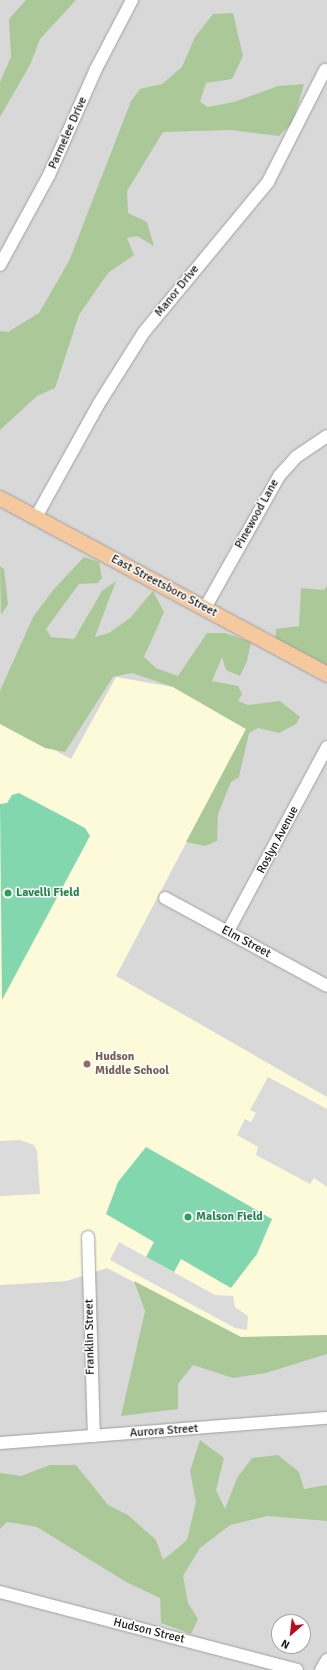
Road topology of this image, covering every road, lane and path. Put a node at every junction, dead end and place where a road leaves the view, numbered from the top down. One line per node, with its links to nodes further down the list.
1 (132, 0): 3 (street, Parmelee Drive)
2 (325, 70): 6 (street, Manor Drive)
3 (0, 265)
4 (327, 436): 7 (street, Pinewood Lane)
5 (0, 498): 6 (main road, East Streetsboro Street)
6 (36, 516): 7 (main road, East Streetsboro Street)
7 (205, 608): 8 (main road, East Streetsboro Street)
8 (327, 674)
9 (327, 747): 11 (street, Roslyn Avenue)
10 (165, 898): 11 (street, Elm Street)
11 (228, 931): 12 (street, Elm Street)
12 (327, 986)
13 (88, 1237): 15 (street, Franklin Street)
14 (327, 1418): 15 (street, Aurora Street)
15 (94, 1436): 16 (street, Aurora Street)
16 (0, 1443)
17 (0, 1592): 19 (street, Hudson Street)
18 (327, 1660): 20 (street)
19 (297, 1670)
20 (321, 1670)

